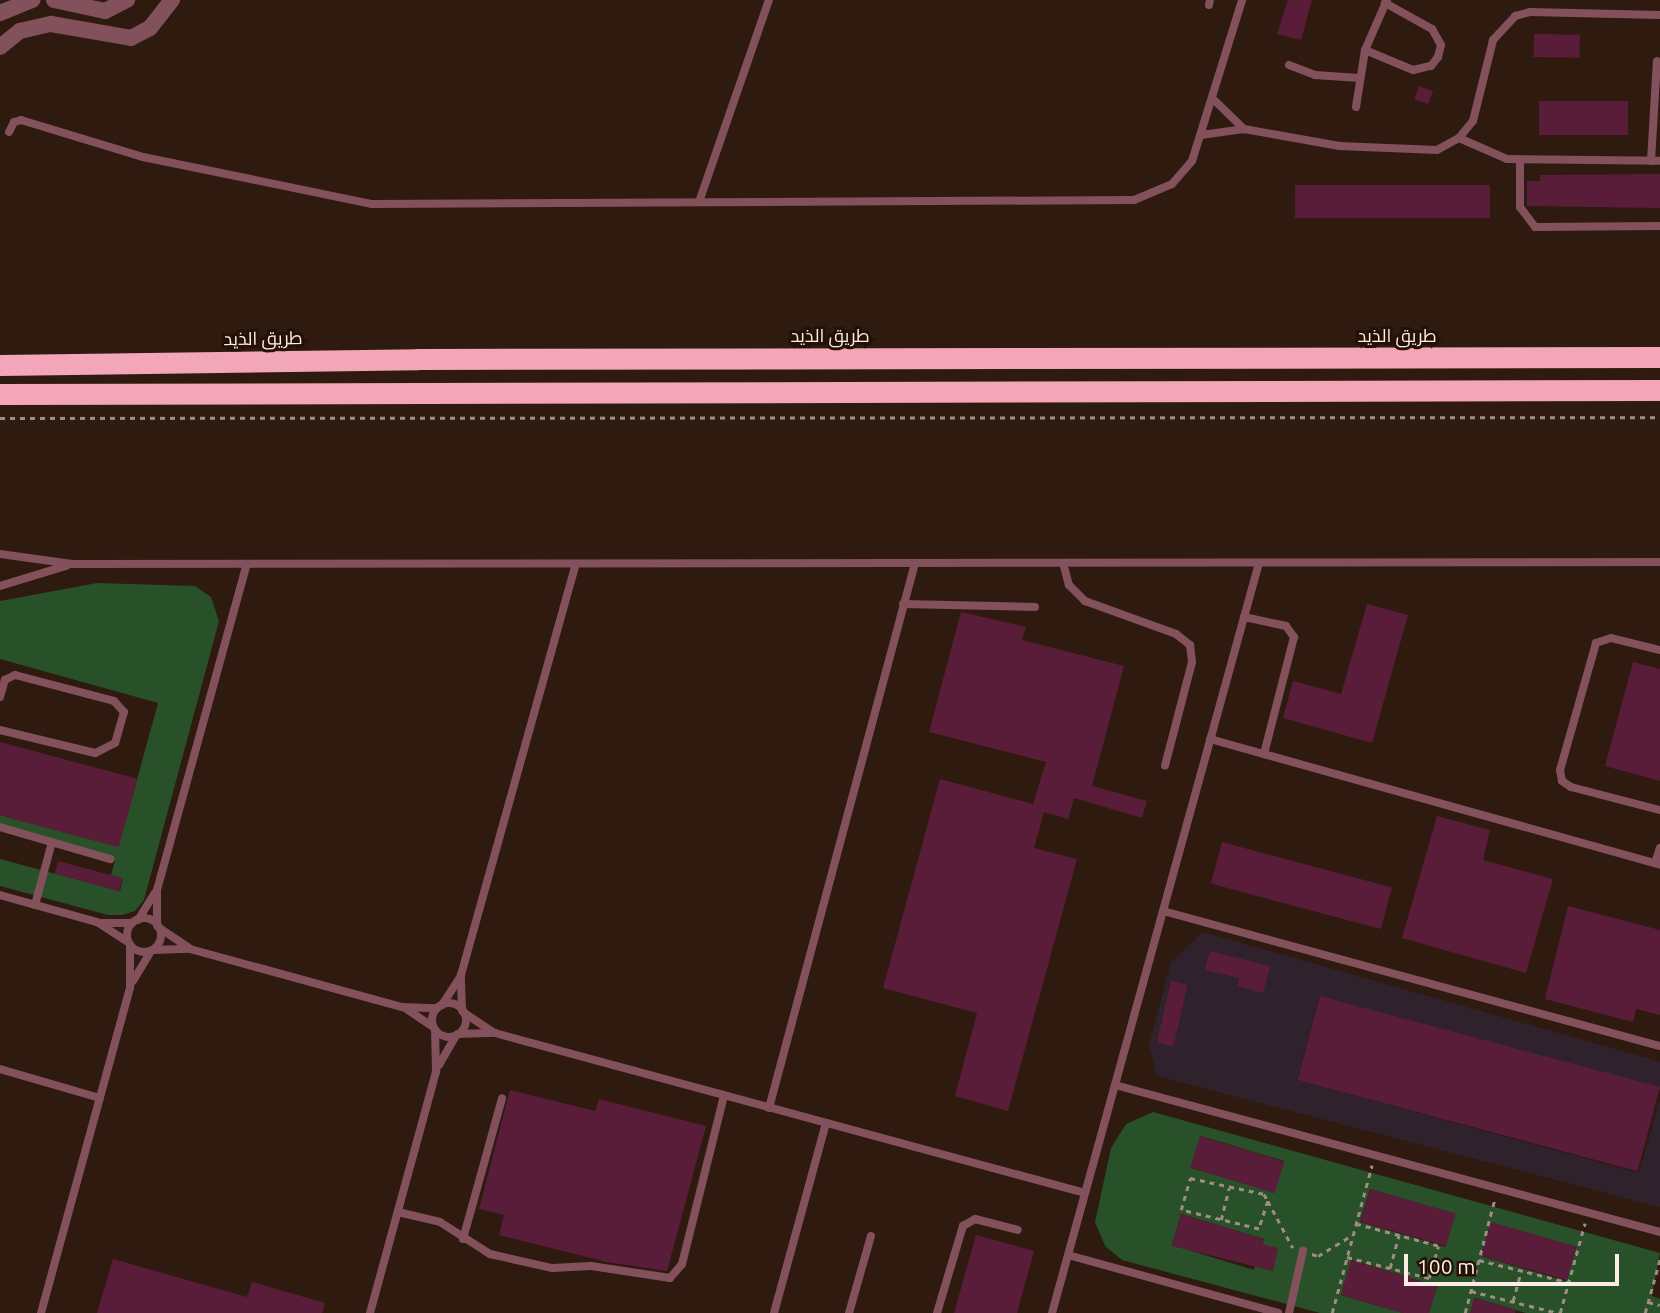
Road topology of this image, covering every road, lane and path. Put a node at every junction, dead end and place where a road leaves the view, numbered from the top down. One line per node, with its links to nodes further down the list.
1 (33, 0): 10 (street)
2 (54, 0): 5 (street)
3 (81, 0): 4 (street)
4 (115, 0)
5 (127, 0)
6 (172, 0): 12 (street)
7 (769, 0): 25 (lane)
8 (1242, 0): 17 (lane)
9 (1386, 1): 13 (lane); 13 (lane)
10 (0, 13)
11 (1660, 15): 22 (lane)
12 (0, 46)
13 (1365, 50): 16 (lane)
14 (1657, 61): 24 (lane)
15 (1289, 65): 16 (lane)
16 (1359, 78): 18 (lane)
17 (1212, 98): 19 (lane); 21 (lane)
18 (1356, 107)
19 (1244, 129): 21 (lane); 22 (lane)
20 (9, 132): 25 (lane)
21 (1201, 135): 25 (lane)
22 (1459, 138): 23 (lane)
23 (1520, 161): 24 (lane); 26 (lane)
24 (1656, 161)
25 (699, 202)
26 (1660, 226)
27 (1660, 357): 28 (highway, طريق الذيد)
28 (0, 365)
29 (1660, 390): 30 (highway)
30 (0, 394)
31 (1660, 417): 32 (path)
32 (0, 418)
33 (0, 554): 38 (lane)
34 (1660, 562): 37 (lane)
35 (915, 563): 36 (lane); 40 (lane); 42 (lane)
36 (1063, 563): 37 (lane); 50 (lane)
37 (1259, 563): 44 (lane)
38 (72, 564): 39 (lane); 41 (lane)
39 (247, 564): 40 (lane); 57 (lane)
40 (576, 564): 67 (lane)
41 (0, 586)
42 (904, 604): 43 (lane); 82 (lane)
43 (1035, 607)
44 (1244, 617): 48 (lane); 49 (lane)
45 (1660, 650): 51 (lane)
46 (0, 697): 47 (lane)
47 (0, 730)
48 (1210, 739): 49 (lane); 60 (lane)
49 (1264, 754): 56 (lane)
50 (1165, 766)
51 (1660, 810)
52 (0, 827): 53 (lane)
53 (52, 842): 55 (lane); 59 (lane)
54 (1660, 848): 56 (lane)
55 (110, 859)
56 (1658, 864)
57 (157, 890): 62 (lane); 63 (lane)
58 (0, 895): 59 (lane)
59 (35, 905): 61 (lane)
60 (1163, 911): 75 (lane); 78 (lane)
61 (97, 922): 62 (lane); 64 (lane)
62 (135, 922): 63 (lane); 64 (lane)
63 (158, 926): 65 (lane); 66 (lane)
64 (129, 944): 66 (lane); 68 (lane)
65 (190, 949): 66 (lane); 70 (lane)
66 (152, 950): 68 (lane)
67 (461, 975): 69 (lane); 71 (lane)
68 (130, 987): 80 (lane)
69 (440, 1006): 70 (lane); 71 (lane); 72 (lane)
70 (402, 1007): 72 (lane)
71 (462, 1011): 73 (lane); 74 (lane)
72 (434, 1028): 74 (lane); 77 (lane)
73 (495, 1033): 74 (lane); 79 (lane)
74 (457, 1034): 77 (lane)
75 (1660, 1046)
76 (0, 1069): 80 (lane)
77 (436, 1071): 89 (lane)
78 (1115, 1085): 84 (lane); 87 (lane)
79 (724, 1095): 82 (lane); 98 (lane)
80 (100, 1097): 112 (lane)
81 (502, 1098): 98 (lane)
82 (769, 1108): 83 (lane)
83 (826, 1123): 87 (lane); 114 (lane)
84 (1375, 1155): 86 (lane); 92 (path)
85 (1229, 1188): 88 (path); 91 (path); 91 (path)
86 (1498, 1188): 90 (lane); 103 (path)
87 (1085, 1193): 100 (lane)
88 (1268, 1201): 91 (path); 99 (path)
89 (398, 1212): 98 (lane); 113 (lane)
90 (1587, 1213): 94 (lane); 106 (path)
91 (1221, 1220)
92 (1356, 1224): 95 (path); 96 (path)
93 (1018, 1230): 116 (lane)
94 (1660, 1232)
95 (1353, 1234): 99 (path); 101 (path)
96 (1399, 1235): 104 (path); 104 (path)
97 (871, 1237): 115 (lane)
98 (463, 1239)
99 (1303, 1251): 119 (lane)
100 (1068, 1255): 117 (lane); 118 (lane)
101 (1347, 1257): 104 (path); 120 (path)
102 (1660, 1259): 109 (path)
103 (1479, 1260): 105 (path); 107 (path)
104 (1390, 1268)
105 (1521, 1271): 106 (path); 108 (path)
106 (1568, 1283): 122 (path)
107 (1471, 1291): 108 (path); 121 (path)
108 (1513, 1301): 122 (path)
109 (1648, 1302): 110 (path); 111 (path)
110 (1660, 1305)
111 (1645, 1312)
112 (41, 1313)
113 (370, 1313)
114 (774, 1313)
115 (849, 1313)
116 (937, 1313)
117 (1052, 1313)
118 (1278, 1313)
119 (1289, 1313)
120 (1332, 1313)
121 (1465, 1313)
122 (1559, 1313)

